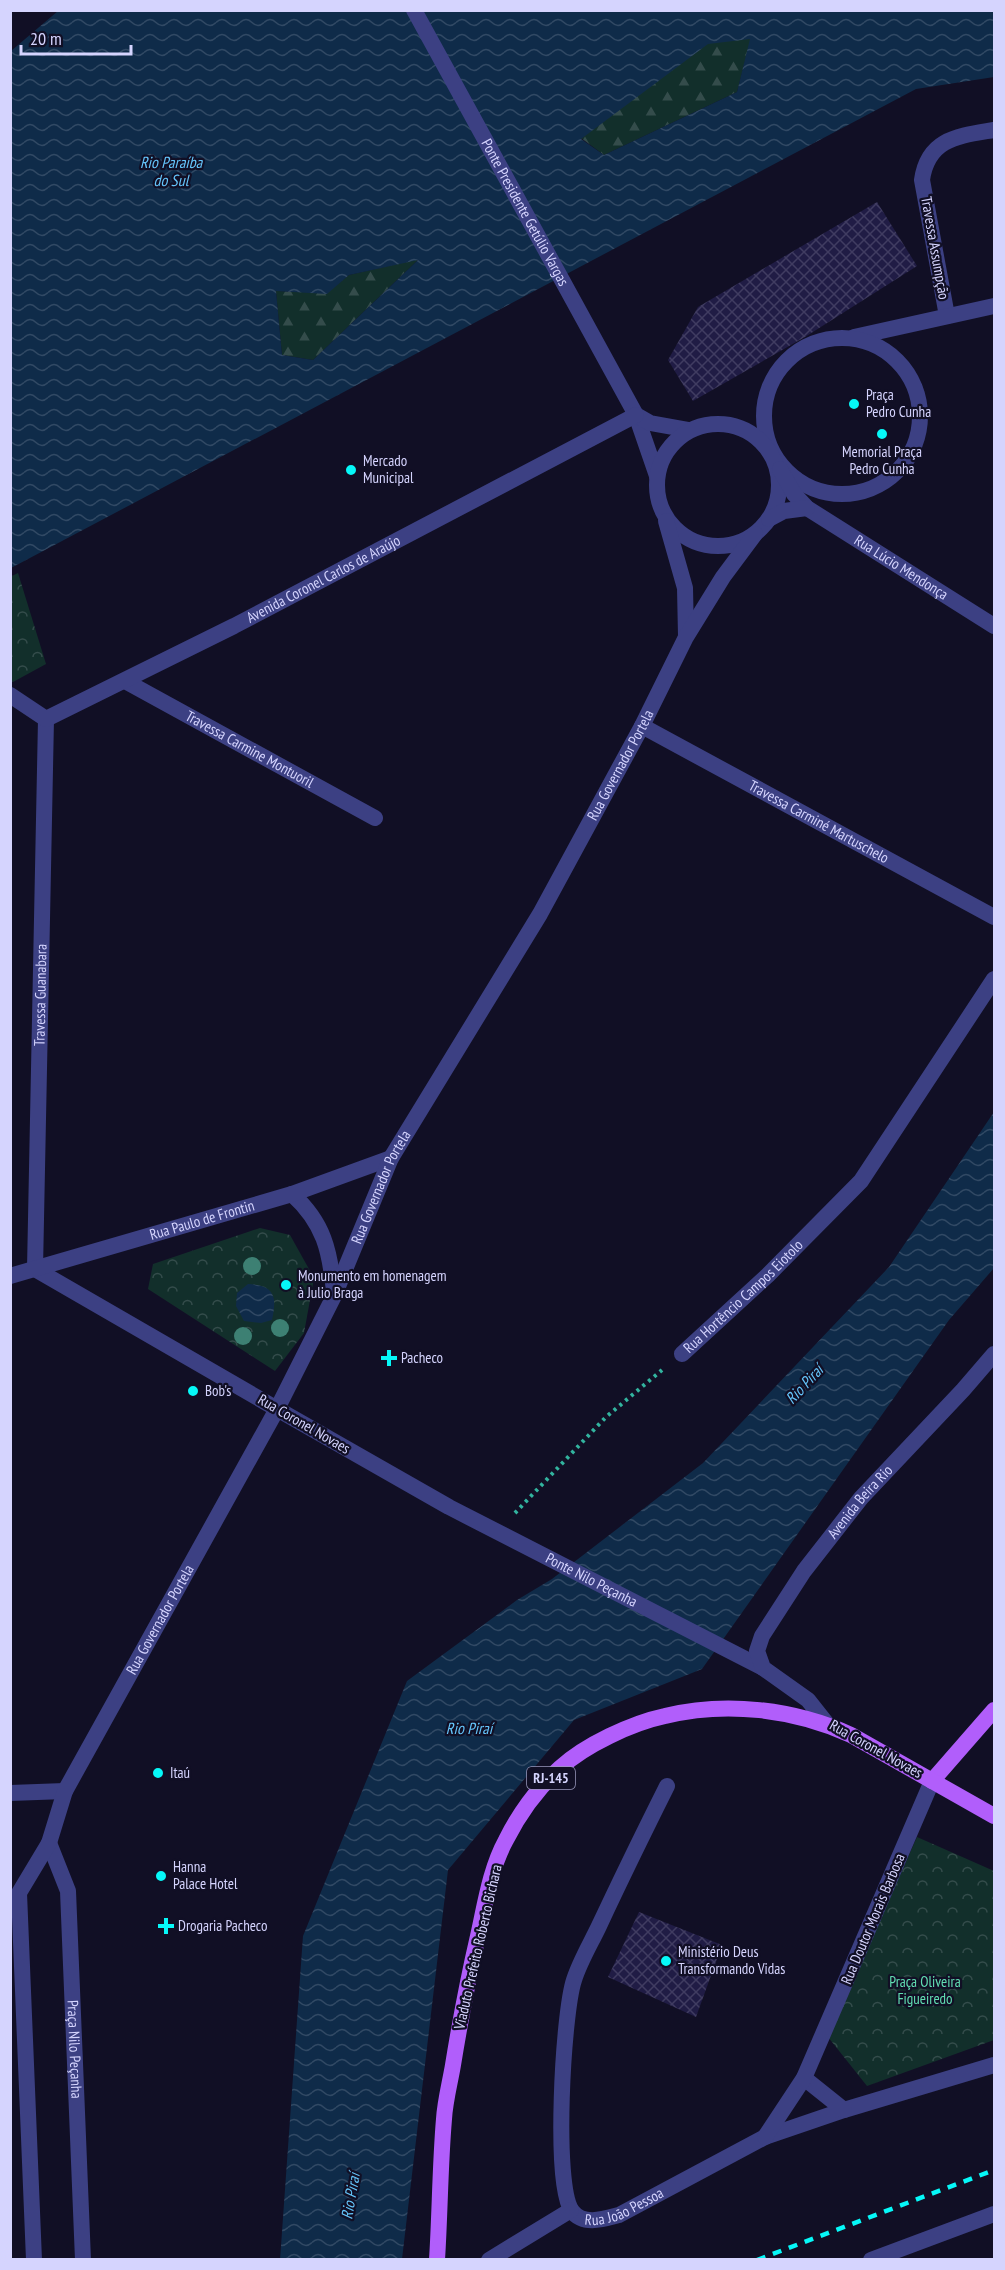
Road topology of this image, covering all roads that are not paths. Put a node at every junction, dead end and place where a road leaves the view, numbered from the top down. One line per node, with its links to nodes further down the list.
1 (414, 10): 6 (street, Ponte Presidente Getúlio Vargas)
2 (994, 130): 4 (street, Travessa Assumpção)
3 (994, 306): 4 (street)
4 (947, 316): 5 (street)
5 (853, 337): 8 (street); 8 (street)
6 (636, 415): 7 (street); 9 (street); 16 (street, Avenida Coronel Carlos de Araújo)
7 (689, 430): 8 (street); 9 (street)
8 (773, 457): 10 (street, Rua Lúcio Mendonça); 12 (street)
9 (657, 476): 11 (street)
10 (807, 508): 12 (street); 14 (street, Rua Lúcio Mendonça)
11 (665, 516): 13 (street); 15 (street, Rua Governador Portela)
12 (769, 519): 13 (street)
13 (755, 534): 15 (street, Rua Governador Portela)
14 (994, 626)
15 (686, 637): 19 (street, Rua Governador Portela)
16 (125, 681): 18 (street, Avenida Coronel Carlos de Araújo); 20 (street, Travessa Carmine Montuoril)
17 (10, 695): 18 (street)
18 (46, 719): 25 (street, Travessa Guanabara)
19 (642, 726): 21 (street, Travessa Carminé Martuschelo); 23 (street, Rua Governador Portela)
20 (375, 818)
21 (994, 917)
22 (994, 979): 28 (street, Rua Hortêncio Campos Eiotolo)
23 (392, 1158): 24 (street, Rua Paulo de Frontin); 27 (street, Rua Governador Portela)
24 (292, 1194): 25 (street, Rua Paulo de Frontin); 27 (street)
25 (35, 1269): 26 (street, Rua Paulo de Frontin); 30 (street, Rua Coronel Novaes)
26 (10, 1276)
27 (334, 1296): 30 (street, Rua Governador Portela)
28 (682, 1354)
29 (994, 1354): 33 (street, Avenida Beira Rio)
30 (277, 1409): 31 (street, Rua Coronel Novaes); 38 (street, Rua Governador Portela)
31 (449, 1507): 32 (street, Ponte Nilo Peçanha)
32 (735, 1653): 33 (street, Rua Coronel Novaes)
33 (763, 1668): 35 (street, Rua Coronel Novaes)
34 (994, 1710): 36 (main road, Rua Doutor Morais Barbosa)
35 (827, 1724): 36 (main road, Rua Coronel Novaes / RJ-145); 50 (main road, Viaduto Prefeito Roberto Bichara / RJ-145)
36 (932, 1781): 40 (main road, Rua Coronel Novaes); 43 (street, Rua Doutor Morais Barbosa)
37 (667, 1786): 46 (street, Rua João Pessoa)
38 (65, 1791): 39 (street); 41 (street, Rua Governador Portela)
39 (10, 1793)
40 (994, 1816)
41 (49, 1843): 48 (street, Rua Governador Portela); 49 (street, Praça Nilo Peçanha)
42 (994, 2065): 44 (street, Rua João Pessoa)
43 (804, 2078): 44 (street); 45 (street, Rua Doutor Morais Barbosa)
44 (844, 2110): 45 (street, Rua João Pessoa)
45 (765, 2137): 46 (street, Rua João Pessoa)
46 (571, 2210): 51 (street)
47 (994, 2214): 52 (street)
48 (34, 2259)
49 (83, 2259)
50 (437, 2259)
51 (489, 2259)
52 (871, 2259)

